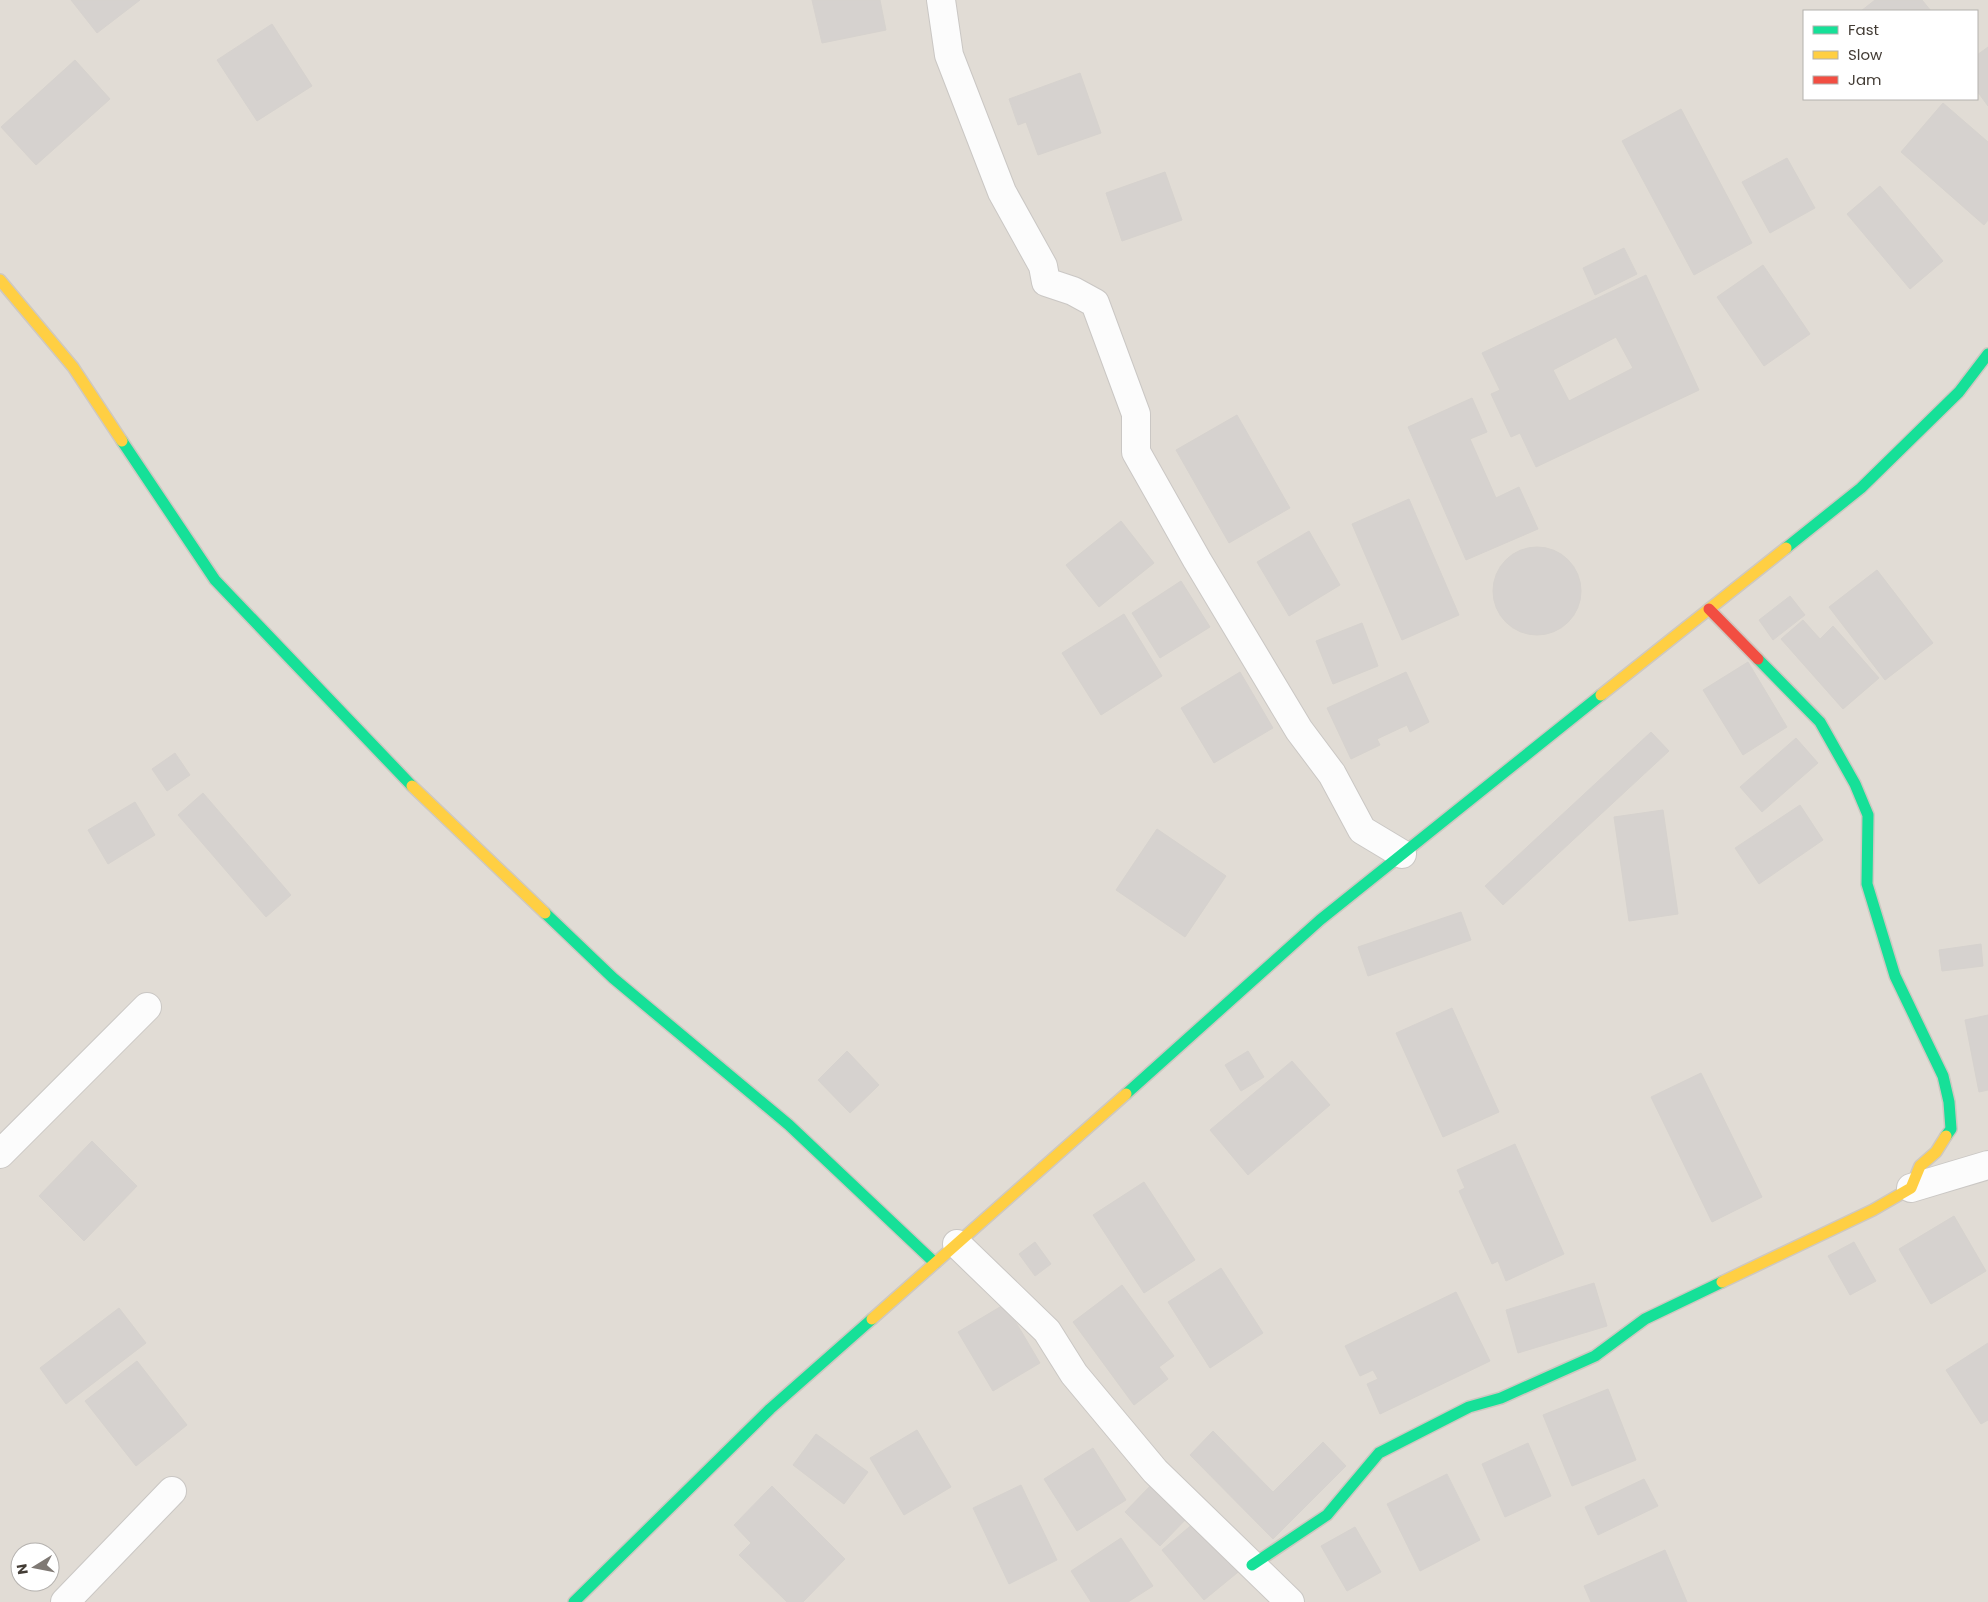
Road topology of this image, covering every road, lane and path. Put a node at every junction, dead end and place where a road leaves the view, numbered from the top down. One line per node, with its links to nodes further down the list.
1 (941, 0): 5 (street)
2 (0, 280): 11 (street)
3 (1988, 354): 4 (street)
4 (1709, 609): 5 (street); 9 (street)
5 (1402, 854): 10 (street)
6 (147, 1007): 7 (street)
7 (0, 1154)
8 (1988, 1165): 9 (street)
9 (1911, 1188): 13 (street)
10 (957, 1244): 11 (street); 13 (street)
11 (935, 1263): 15 (street)
12 (172, 1490): 14 (street)
13 (1252, 1565): 16 (street)
14 (65, 1602)
15 (574, 1602)
16 (1290, 1602)

